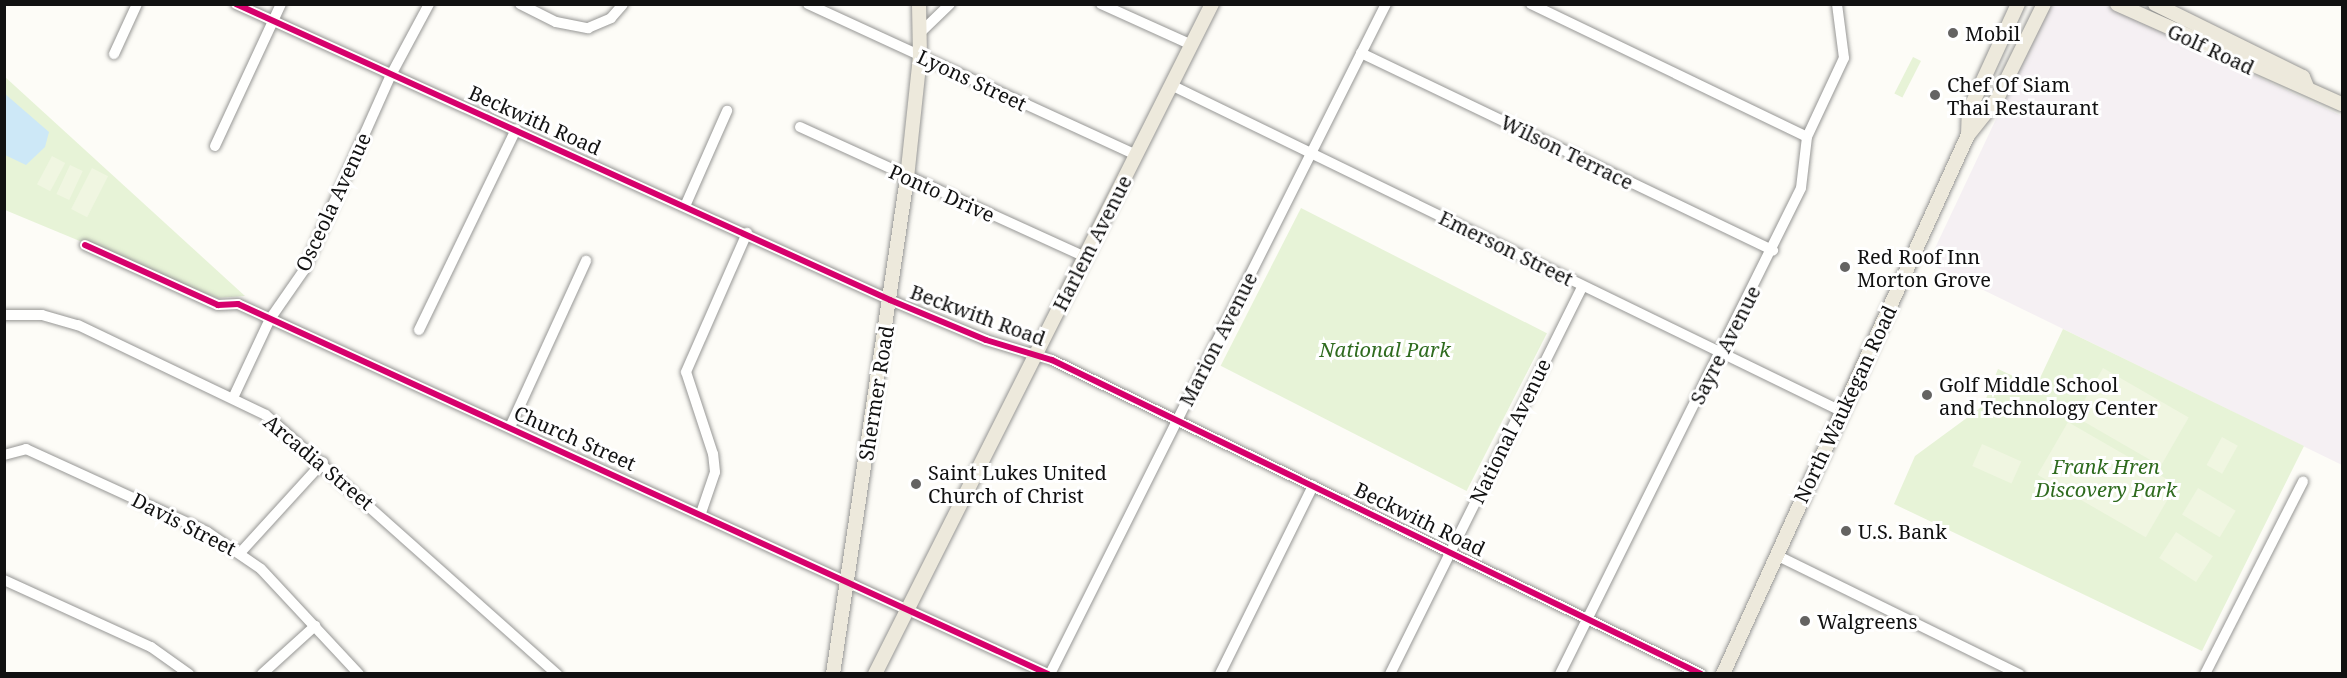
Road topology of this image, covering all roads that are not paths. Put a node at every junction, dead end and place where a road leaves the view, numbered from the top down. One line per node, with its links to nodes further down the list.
1 (137, 4): 23 (street)
2 (236, 4): 19 (street, Beckwith Road)
3 (281, 4): 19 (street)
4 (429, 4): 25 (street, Osceola Avenue)
5 (520, 4): 6 (street)
6 (623, 4)
7 (808, 4): 24 (street, Lyons Street)
8 (919, 4): 20 (main road, Shermer Road)
9 (951, 4): 20 (street)
10 (1101, 4): 21 (street)
11 (1212, 4): 21 (main road, Harlem Avenue)
12 (1386, 4): 22 (street, Marion Avenue)
13 (1531, 4): 33 (street)
14 (1837, 4): 33 (street, Sayre Avenue)
15 (2018, 4): 32 (main road, North Waukegan Road)
16 (2044, 4): 32 (main road, North Waukegan Road)
17 (2117, 4): 27 (main road, Golf Road)
18 (2155, 4): 27 (main road, Golf Road)
19 (273, 21): 25 (street, Beckwith Road); 34 (street)
20 (921, 32): 24 (main road, Shermer Road)
21 (1192, 45): 26 (main road, Harlem Avenue)
22 (1361, 53): 35 (street, Marion Avenue); 41 (street, Wilson Terrace)
23 (114, 54)
24 (920, 56): 36 (street, Lyons Street); 37 (main road, Shermer Road)
25 (391, 75): 31 (street, Beckwith Road); 47 (street, Osceola Avenue)
26 (1171, 85): 35 (street, Emerson Street); 36 (main road, Harlem Avenue)
27 (2307, 87): 28 (main road, Golf Road)
28 (2343, 104)
29 (727, 111): 38 (street)
30 (800, 127): 37 (street, Ponto Drive)
31 (516, 129): 38 (street, Beckwith Road); 48 (street)
32 (1968, 135): 52 (main road, North Waukegan Road)
33 (1807, 137): 41 (street, Sayre Avenue)
34 (215, 146)
35 (1311, 153): 44 (street, Emerson Street); 53 (street, Marion Avenue)
36 (1136, 155): 42 (main road, Harlem Avenue)
37 (908, 178): 42 (street, Ponto Drive); 45 (main road, Shermer Road)
38 (686, 204): 39 (street, Beckwith Road)
39 (747, 233): 45 (street, Beckwith Road); 59 (street)
40 (85, 245): 47 (street, Church Street)
41 (1773, 250): 49 (street, Sayre Avenue)
42 (1084, 257): 50 (main road, Harlem Avenue)
43 (586, 261): 54 (street)
44 (1582, 286): 49 (street, Emerson Street); 60 (street, National Avenue)
45 (890, 300): 50 (street, Beckwith Road); 63 (main road, Shermer Road)
46 (4, 315): 51 (street, Arcadia Street)
47 (270, 319): 51 (street, Osceola Avenue); 54 (street, Church Street)
48 (419, 330)
49 (1722, 352): 52 (street, Emerson Street); 66 (street, Sayre Avenue)
50 (1035, 355): 53 (street, Beckwith Road); 65 (main road, Harlem Avenue)
51 (233, 398): 56 (street, Arcadia Street)
52 (1841, 411): 62 (main road, North Waukegan Road)
53 (1177, 420): 58 (street, Beckwith Road); 74 (street, Marion Avenue)
54 (510, 427): 59 (street, Church Street)
55 (4, 455): 61 (street, Davis Street)
56 (322, 462): 61 (street); 71 (street, Arcadia Street)
57 (2303, 482): 81 (street)
58 (1313, 486): 60 (street, Beckwith Road); 75 (street)
59 (701, 513): 63 (street, Church Street)
60 (1450, 552): 66 (street, Beckwith Road); 76 (street, National Avenue)
61 (240, 553): 67 (street, Davis Street)
62 (1776, 555): 79 (main road, North Waukegan Road); 80 (street)
63 (848, 579): 65 (street, Church Street); 72 (main road, Shermer Road)
64 (4, 580): 68 (street)
65 (909, 606): 73 (main road, Harlem Avenue); 74 (street, Church Street)
66 (1587, 619): 77 (street, Sayre Avenue); 78 (street, Beckwith Road)
67 (315, 626): 69 (street); 70 (street, Davis Street)
68 (189, 674)
69 (262, 674)
70 (359, 674)
71 (557, 674)
72 (833, 674)
73 (875, 674)
74 (1049, 674)
75 (1220, 674)
76 (1390, 674)
77 (1560, 674)
78 (1701, 674)
79 (1723, 674)
80 (2019, 674)
81 (2205, 674)

